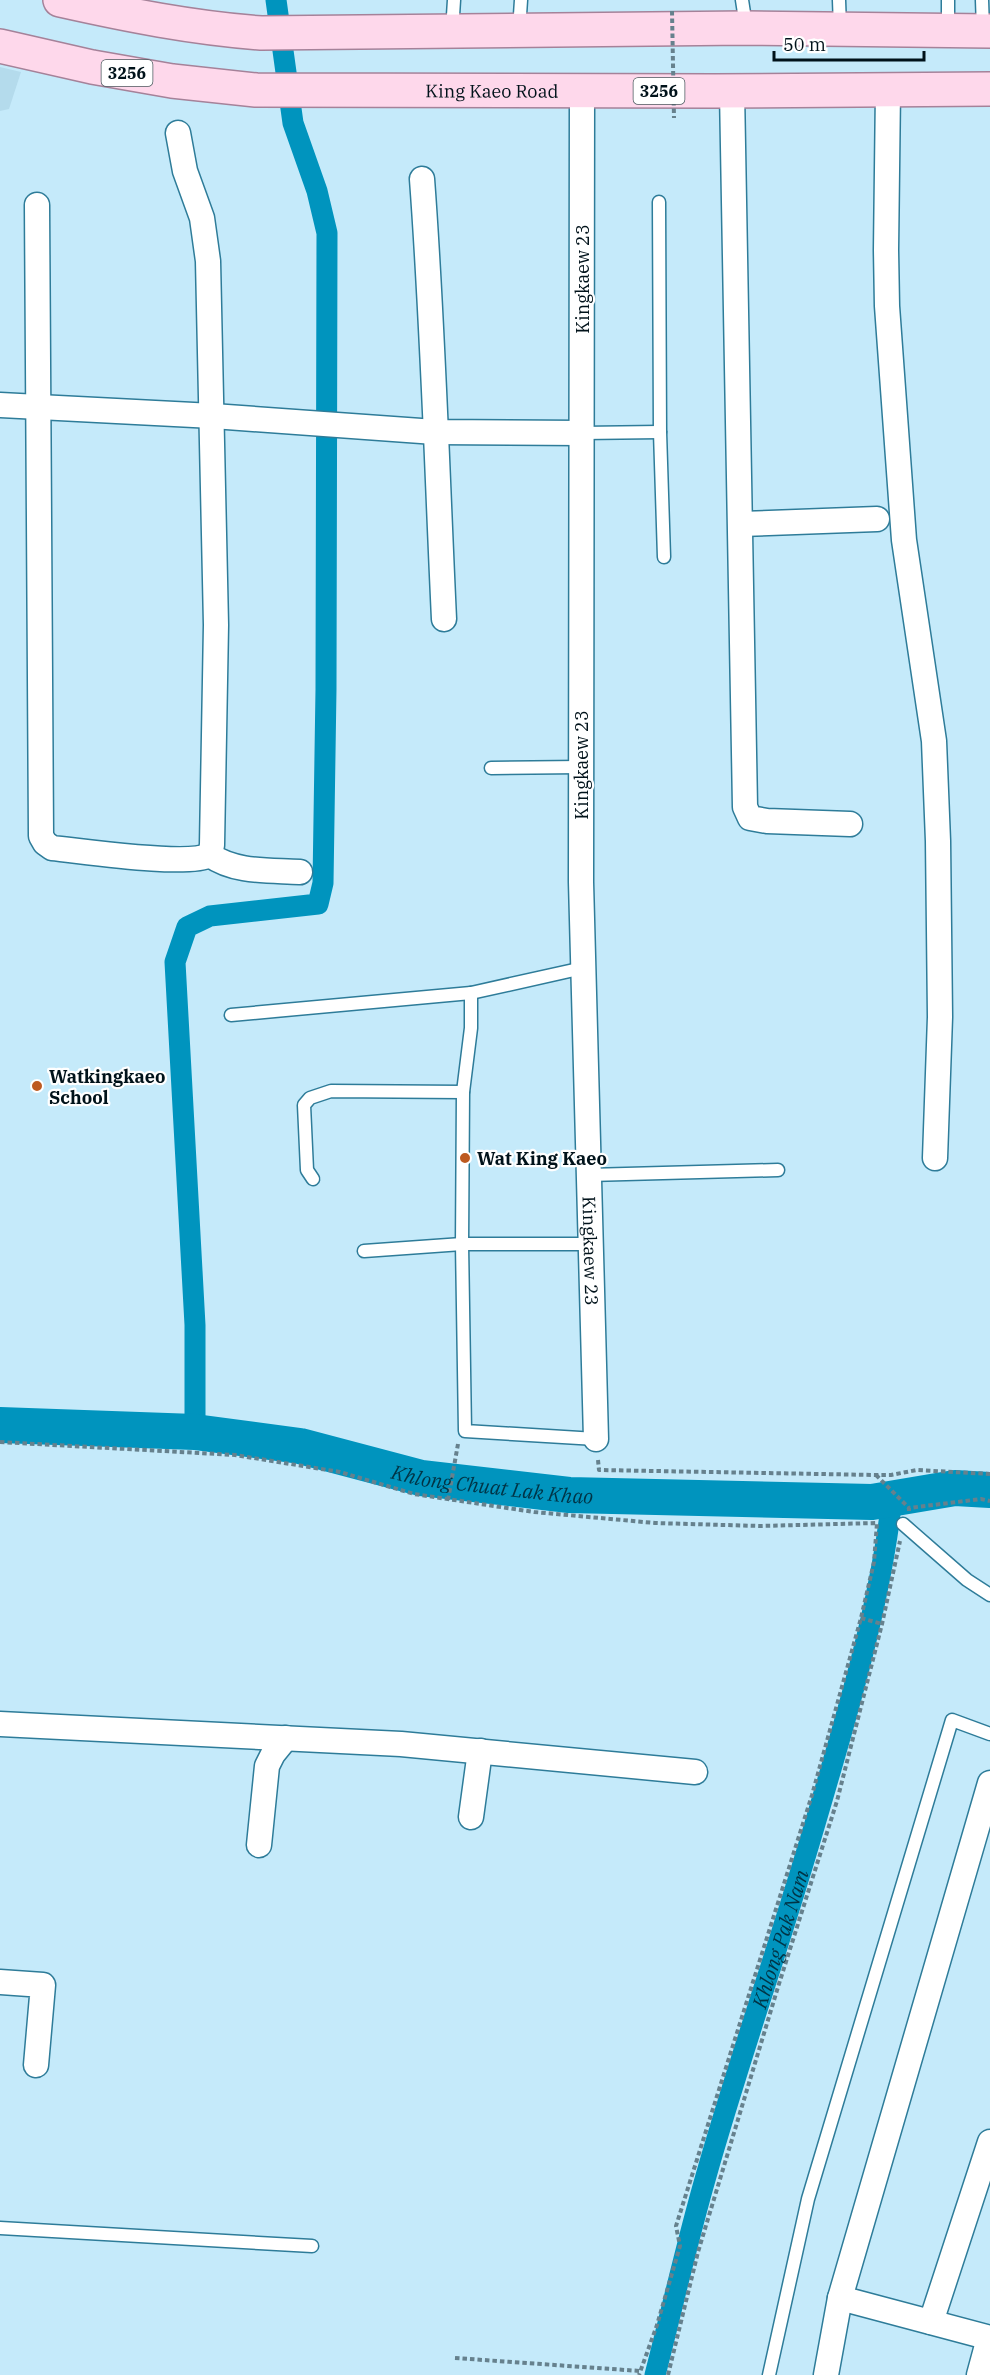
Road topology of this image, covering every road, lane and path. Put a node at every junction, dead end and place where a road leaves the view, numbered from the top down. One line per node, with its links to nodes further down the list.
1 (60, 0): 6 (main road)
2 (672, 11): 14 (path, bridge)
3 (744, 14): 4 (main road); 7 (main road)
4 (839, 14): 5 (main road)
5 (948, 15): 8 (main road)
6 (453, 16): 7 (main road)
7 (520, 16)
8 (985, 21)
9 (0, 46): 11 (main road, King Kaeo Road / 3256)
10 (990, 89): 12 (main road, King Kaeo Road / 3256)
11 (582, 90): 13 (main road, King Kaeo Road / 3256); 24 (street, Kingkaew 23)
12 (888, 90): 13 (main road, King Kaeo Road / 3256); 38 (street)
13 (732, 91): 26 (street)
14 (674, 118)
15 (177, 133): 21 (street)
16 (422, 179): 22 (street)
17 (659, 202): 23 (lane)
18 (37, 205): 20 (street)
19 (0, 405): 20 (street)
20 (38, 407): 21 (street); 32 (street)
21 (213, 416): 22 (street); 32 (street)
22 (435, 432): 24 (street); 28 (street)
23 (660, 432): 24 (lane); 27 (lane)
24 (582, 434): 29 (street, Kingkaew 23)
25 (877, 519): 26 (street)
26 (741, 524): 31 (street)
27 (664, 557)
28 (444, 618)
29 (581, 767): 30 (lane); 34 (street, Kingkaew 23)
30 (491, 768)
31 (850, 824)
32 (210, 855): 33 (street)
33 (300, 872)
34 (583, 968): 35 (lane); 40 (street, Kingkaew 23)
35 (471, 993): 36 (lane); 37 (lane)
36 (231, 1015)
37 (463, 1092): 41 (lane); 42 (lane)
38 (935, 1158)
39 (778, 1170): 40 (lane)
40 (589, 1175): 43 (street, Kingkaew 23)
41 (313, 1179)
42 (462, 1244): 43 (lane); 44 (lane); 45 (lane)
43 (591, 1244): 45 (street, Kingkaew 23)
44 (364, 1251)
45 (596, 1439): 49 (path)
46 (0, 1442): 50 (path)
47 (456, 1458): 50 (path)
48 (990, 1474): 49 (path)
49 (876, 1475): 52 (path)
50 (448, 1500): 55 (path)
51 (990, 1501): 52 (path)
52 (909, 1509): 53 (path)
53 (903, 1524): 54 (lane); 56 (path)
54 (990, 1595)
55 (861, 1618): 56 (path); 74 (path)
56 (882, 1624): 75 (path)
57 (0, 1724): 59 (street)
58 (990, 1734): 76 (lane)
59 (286, 1738): 60 (street); 64 (street)
60 (480, 1751): 61 (street); 63 (street)
61 (694, 1772)
62 (990, 1783): 70 (street)
63 (471, 1817)
64 (260, 1845)
65 (0, 1982): 66 (street)
66 (36, 2065)
67 (990, 2142): 71 (street)
68 (0, 2228): 69 (lane)
69 (312, 2246)
70 (840, 2298): 71 (street); 77 (street)
71 (931, 2322): 72 (street)
72 (990, 2338): 78 (street)
73 (455, 2358): 74 (path)
74 (640, 2373)
75 (668, 2375)
76 (769, 2375)
77 (826, 2375)
78 (979, 2375)

